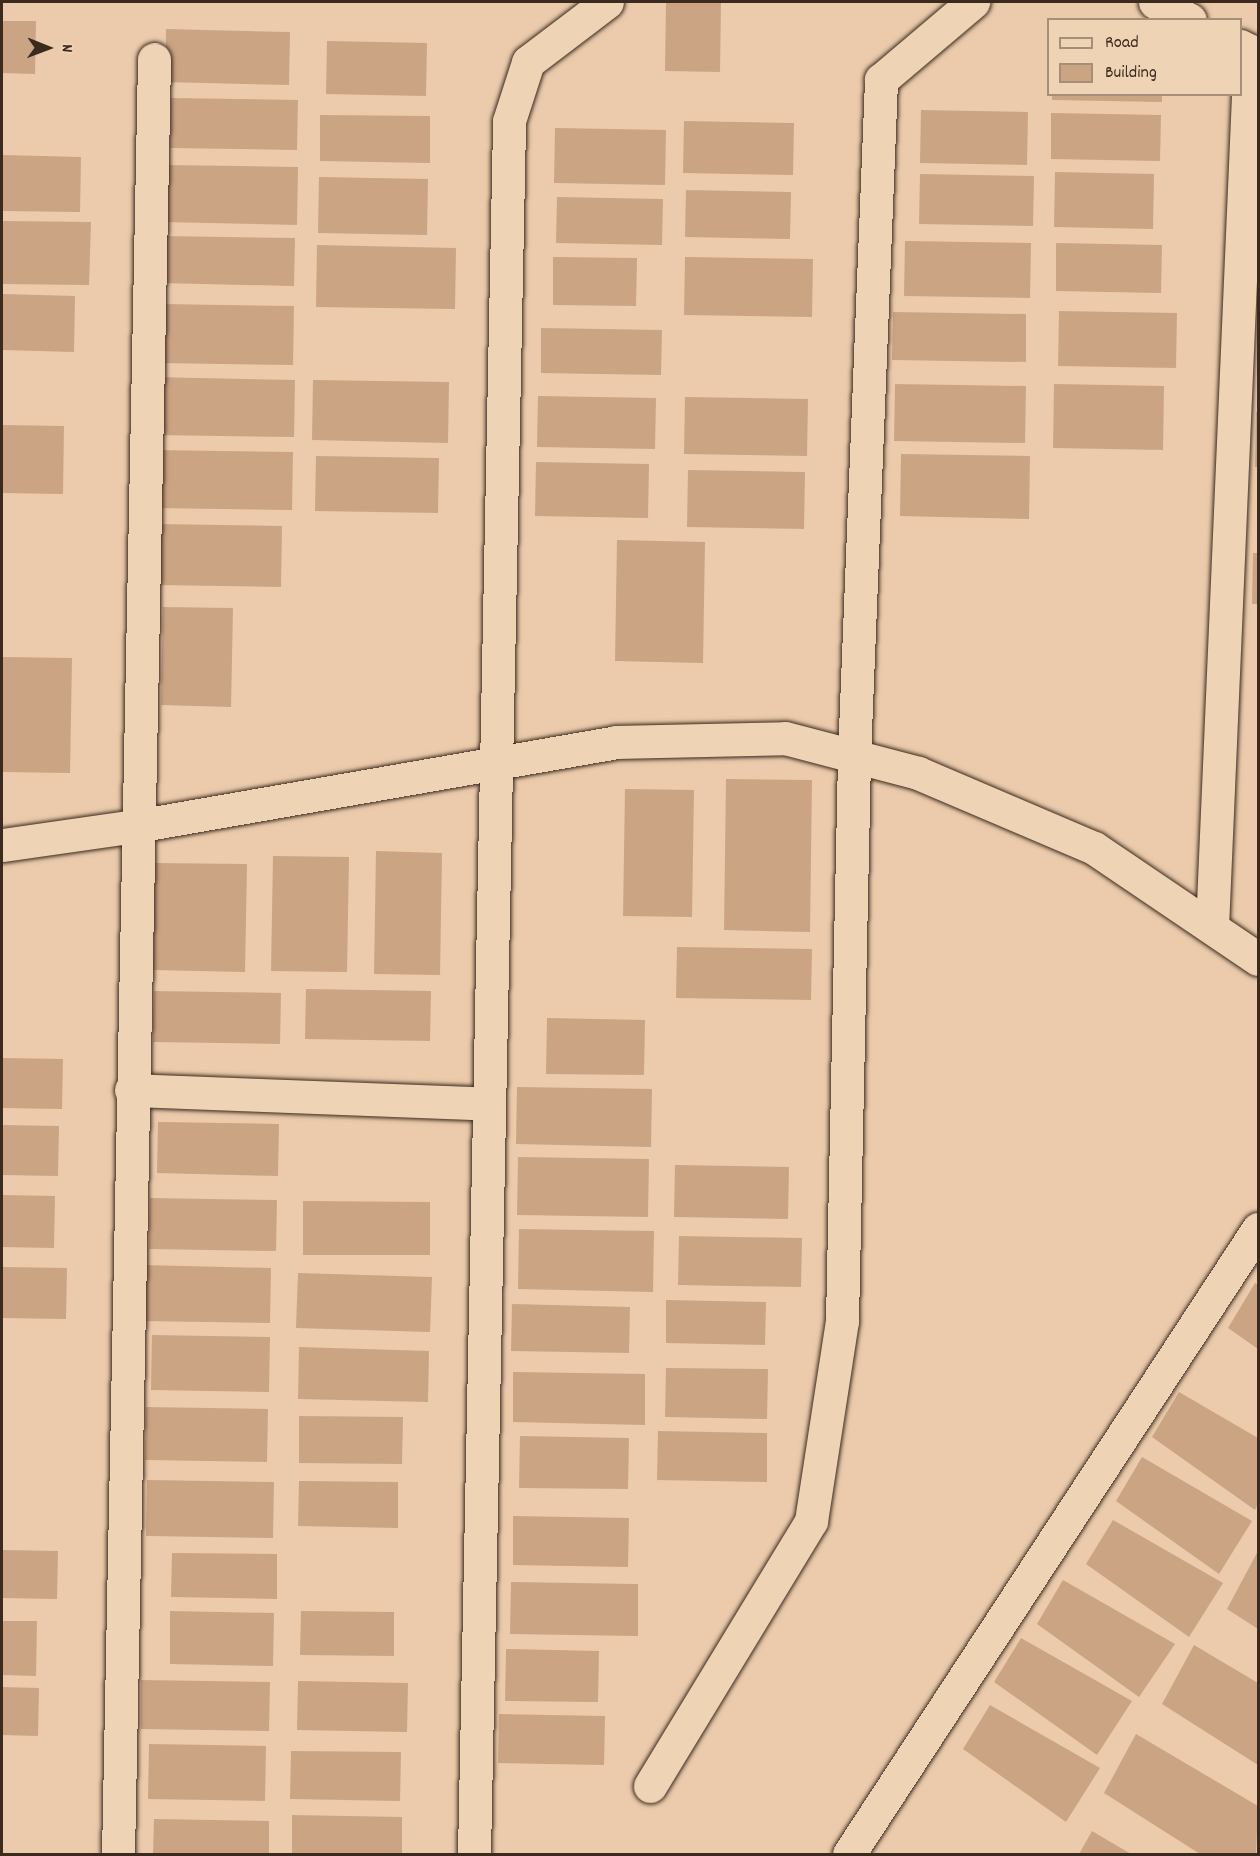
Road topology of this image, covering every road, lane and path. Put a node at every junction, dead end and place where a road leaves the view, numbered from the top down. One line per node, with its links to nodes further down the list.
1 (607, 2): 8 (street)
2 (973, 2): 7 (street)
3 (1155, 2): 4 (street)
4 (1186, 18)
5 (1242, 47): 11 (street)
6 (154, 59): 9 (street)
7 (854, 756): 8 (street); 11 (street); 16 (street)
8 (494, 762): 9 (street); 14 (street)
9 (136, 826): 10 (street); 13 (street)
10 (2, 845)
11 (1212, 927): 12 (street)
12 (1258, 959)
13 (131, 1090): 14 (street); 17 (street)
14 (488, 1104): 18 (street)
15 (1258, 1229): 19 (street)
16 (650, 1786)
17 (118, 1854)
18 (474, 1854)
19 (849, 1854)

